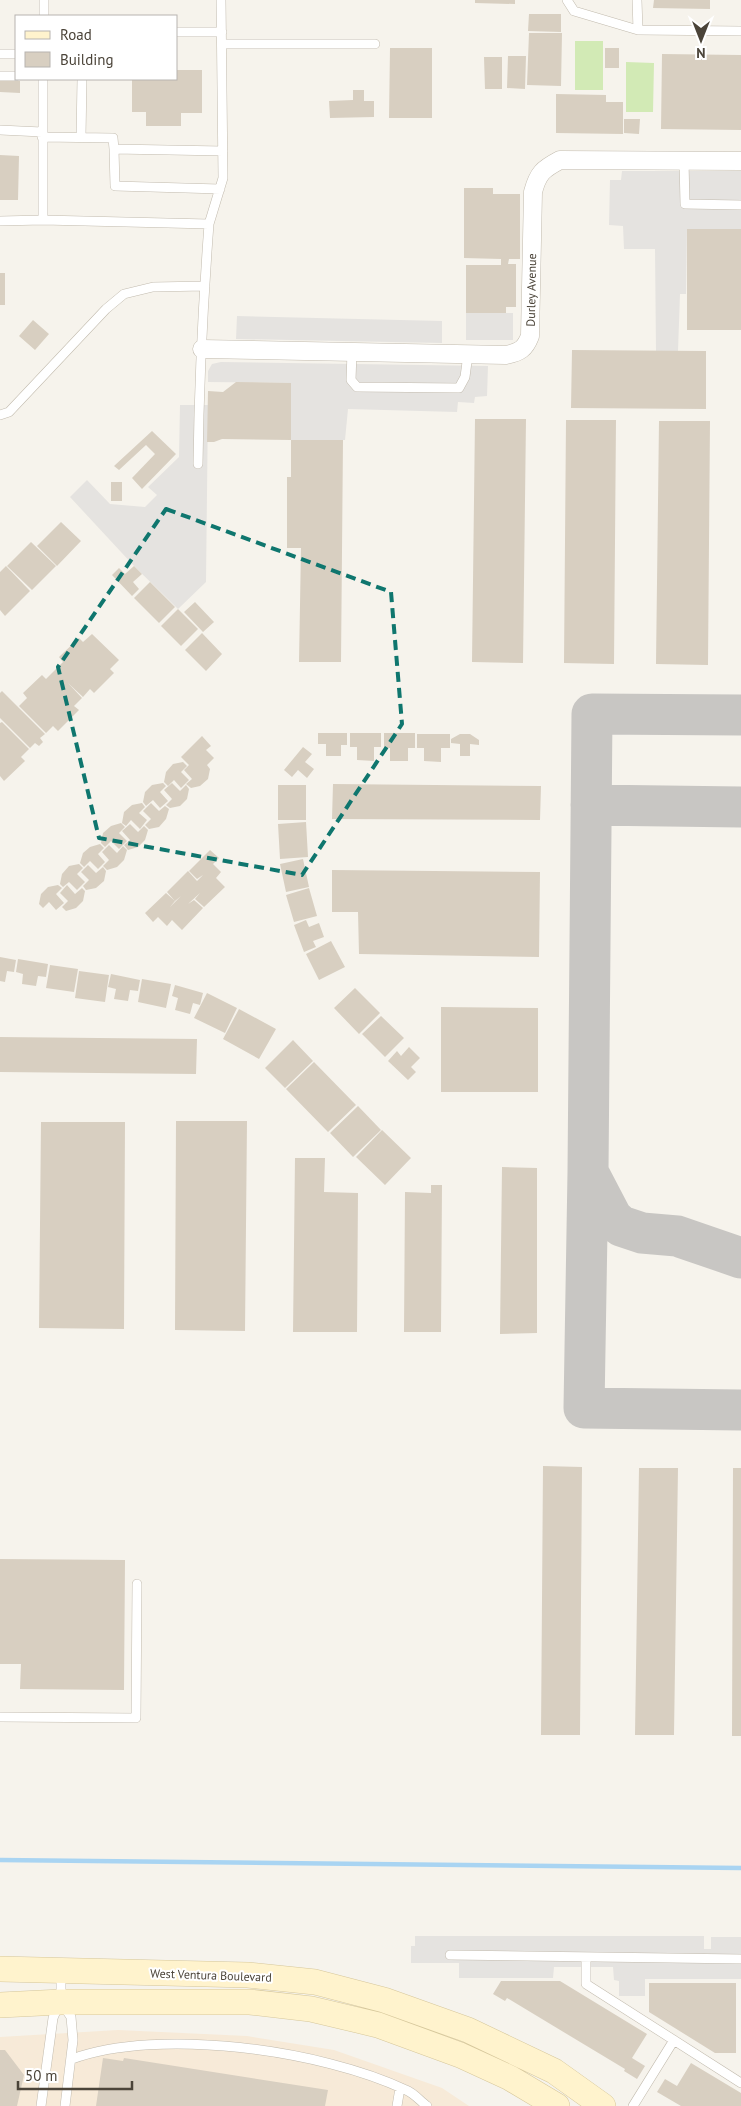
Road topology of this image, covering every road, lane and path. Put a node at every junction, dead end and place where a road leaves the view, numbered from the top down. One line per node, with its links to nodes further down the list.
1 (44, 0): 5 (lane)
2 (221, 0): 9 (lane)
3 (567, 0): 6 (lane)
4 (637, 0): 6 (lane)
5 (44, 15)
6 (638, 30): 7 (lane)
7 (741, 31)
8 (178, 32): 9 (lane)
9 (222, 32): 10 (lane)
10 (222, 44): 11 (lane); 22 (lane)
11 (375, 44)
12 (0, 54): 13 (lane)
13 (15, 54)
14 (0, 76): 15 (lane)
15 (15, 76)
16 (43, 80): 19 (lane)
17 (82, 80): 20 (lane)
18 (0, 130): 19 (lane)
19 (42, 134): 20 (lane); 27 (lane)
20 (81, 137): 21 (lane)
21 (114, 149): 22 (lane); 25 (lane)
22 (224, 151): 25 (lane)
23 (684, 161): 24 (street, Durley Avenue); 26 (lane); 33 (street, Durley Avenue)
24 (741, 161)
25 (220, 189): 29 (lane)
26 (741, 205)
27 (43, 220): 28 (lane); 29 (lane)
28 (0, 221)
29 (209, 224): 30 (lane)
30 (205, 286): 31 (lane); 34 (lane)
31 (202, 349): 32 (street, Durley Avenue); 35 (lane)
32 (352, 352): 33 (street, Durley Avenue); 33 (lane)
33 (468, 354)
34 (0, 415)
35 (198, 464)
36 (137, 1584): 37 (lane)
37 (0, 1717)
38 (450, 1955): 39 (lane)
39 (586, 1957): 40 (lane); 45 (lane)
40 (741, 1959)
41 (0, 1969): 42 (street, West Ventura Boulevard)
42 (61, 1971): 43 (lane); 54 (street, West Ventura Boulevard)
43 (60, 2002): 44 (street, West Ventura Boulevard); 46 (lane); 49 (lane); 53 (street, West Ventura Boulevard)
44 (0, 2005)
45 (674, 2040): 47 (lane); 55 (lane)
46 (72, 2059): 48 (lane); 50 (lane)
47 (741, 2083)
48 (400, 2088): 51 (lane); 52 (lane)
49 (41, 2106)
50 (65, 2106)
51 (397, 2106)
52 (427, 2106)
53 (557, 2106)
54 (603, 2106)
55 (633, 2106)

